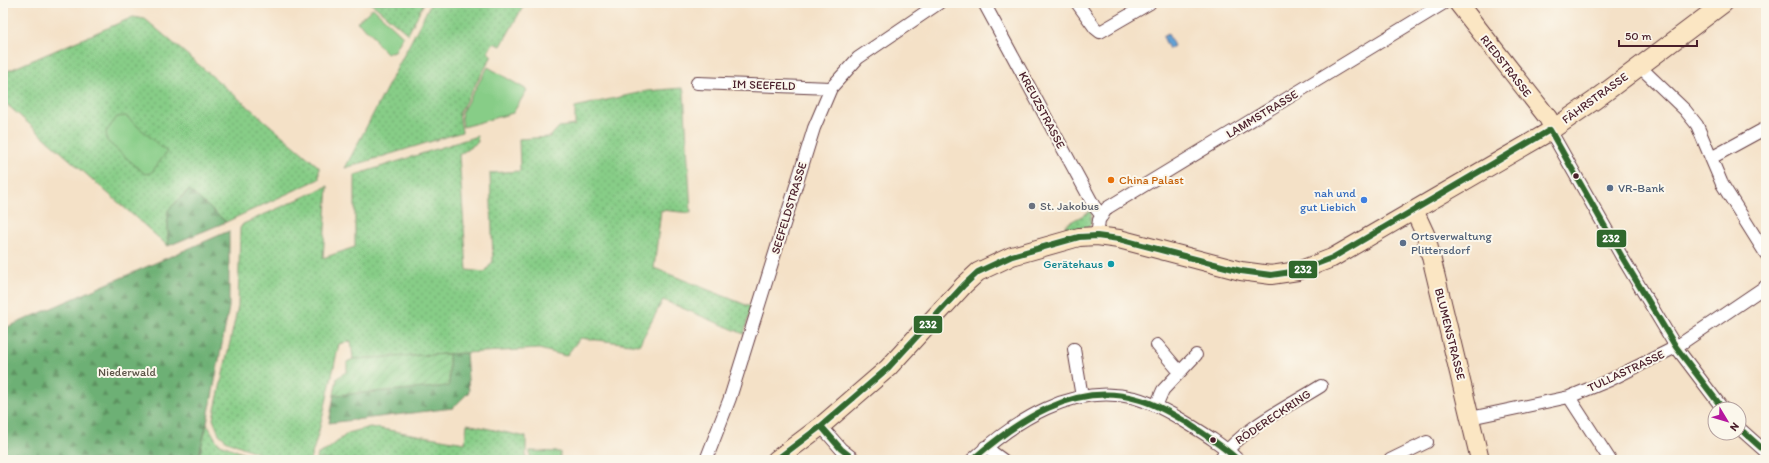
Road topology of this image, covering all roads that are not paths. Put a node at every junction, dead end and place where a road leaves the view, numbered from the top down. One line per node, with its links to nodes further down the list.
1 (939, 3): 10 (street, SEEFELDSTRASSE)
2 (984, 3): 15 (street, KREUZSTRASSE)
3 (1078, 3): 4 (street)
4 (1150, 3)
5 (1444, 3): 15 (street, LAMMSTRASSE)
6 (1458, 3): 12 (main road, RIEDSTRASSE)
7 (1724, 3): 8 (main road, FÄHRSTRASSE)
8 (1639, 66): 12 (main road, FÄHRSTRASSE); 13 (street)
9 (697, 82): 10 (street, IM SEEFELD)
10 (831, 88): 36 (street, SEEFELDSTRASSE)
11 (1766, 128): 13 (street)
12 (1550, 130): 14 (main road, FÄHRSTRASSE); 20 (street)
13 (1711, 158): 17 (street)
14 (1414, 210): 16 (main road, FÄHRSTRASSE); 29 (main road, BLUMENSTRASSE)
15 (1102, 216): 16 (street)
16 (1097, 236): 30 (main road, FÄHRSTRASSE)
17 (1766, 254)
18 (1766, 286): 20 (street, TULLASTRASSE)
19 (1157, 345): 23 (street)
20 (1676, 347): 26 (street, TULLASTRASSE); 27 (street)
21 (1074, 348): 25 (street)
22 (1196, 355): 23 (street)
23 (1179, 371): 28 (street)
24 (1320, 386): 34 (street, RÖDERECKRING)
25 (1082, 397): 28 (street, RÖDERECKRING); 33 (street, RÖDERECKRING)
26 (1569, 397): 29 (street, TULLASTRASSE); 45 (street)
27 (1717, 401)
28 (1156, 406): 34 (street, RÖDERECKRING)
29 (1470, 418): 44 (main road, BLUMENSTRASSE)
30 (820, 426): 37 (main road, FÄHRSTRASSE); 38 (street)
31 (1747, 435): 35 (street)
32 (1427, 442): 43 (street)
33 (986, 447): 39 (street, RÖDERECKRING); 40 (street)
34 (1227, 449): 41 (street); 42 (street, RÖDERECKRING)
35 (1766, 452)
36 (706, 460)
37 (776, 460)
38 (855, 460)
39 (972, 460)
40 (1003, 460)
41 (1219, 460)
42 (1238, 460)
43 (1390, 460)
44 (1480, 460)
45 (1610, 460)

